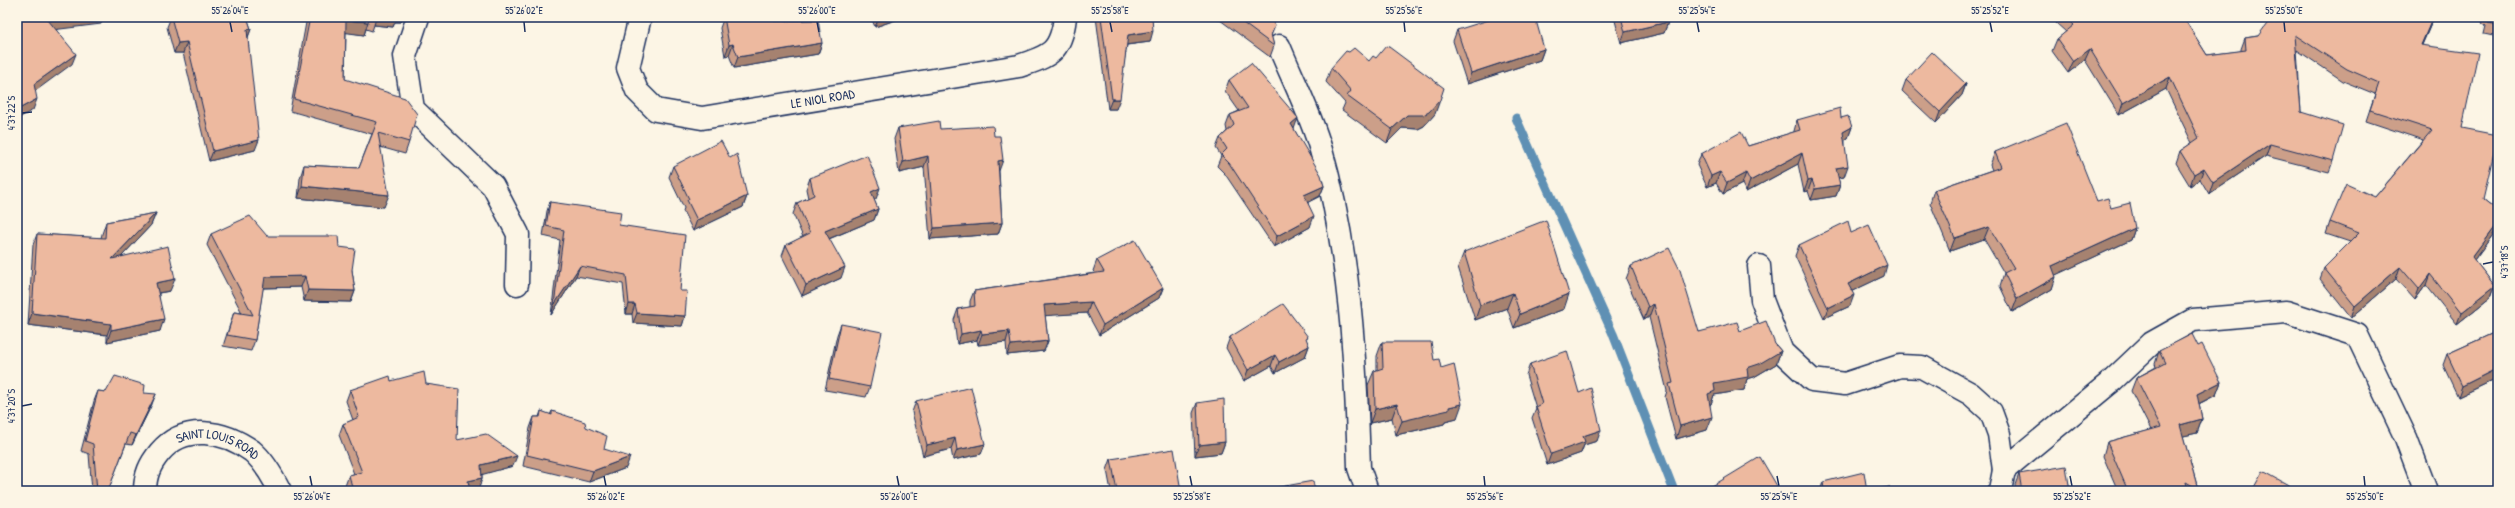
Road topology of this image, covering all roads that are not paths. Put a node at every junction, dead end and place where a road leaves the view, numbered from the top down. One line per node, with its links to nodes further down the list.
1 (418, 17): 6 (street)
2 (640, 17): 3 (street, LE NIOL ROAD)
3 (1065, 17)
4 (1279, 46): 10 (street)
5 (1759, 266): 7 (street)
6 (517, 284)
7 (2004, 470): 11 (street); 12 (street)
8 (145, 491): 9 (street, SAINT LOUIS ROAD)
9 (280, 491)
10 (1367, 491)
11 (2000, 491)
12 (2426, 491)

